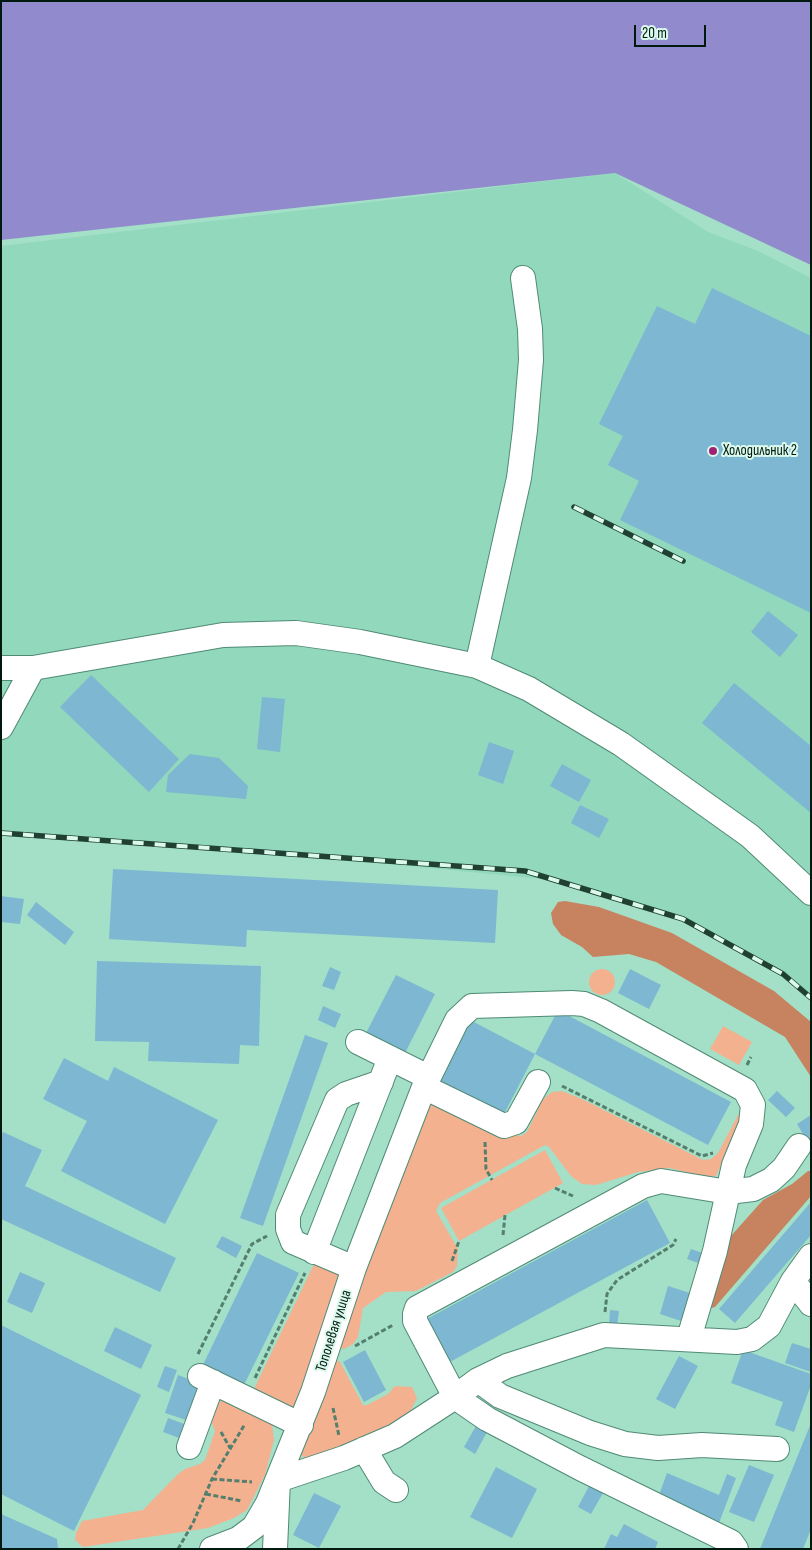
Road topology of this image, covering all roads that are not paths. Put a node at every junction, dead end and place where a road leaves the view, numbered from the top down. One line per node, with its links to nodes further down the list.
1 (523, 278): 2 (street)
2 (477, 666): 4 (street); 6 (street)
3 (1, 668): 4 (street)
4 (33, 668): 5 (street)
5 (1, 726)
6 (811, 893)
7 (358, 1042): 8 (street)
8 (390, 1058): 9 (street); 10 (street)
9 (381, 1082): 14 (street); 14 (street)
10 (426, 1082): 11 (street); 13 (street, Тополевая улица); 16 (street, Тополевая улица)
11 (538, 1082)
12 (799, 1146): 13 (street)
13 (728, 1192): 19 (street, Тополевая улица); 21 (street)
14 (314, 1252): 16 (street)
15 (811, 1256): 17 (street)
16 (354, 1268): 22 (street, Тополевая улица)
17 (793, 1281): 18 (street); 19 (street)
18 (811, 1304)
19 (689, 1338): 20 (street)
20 (478, 1380): 21 (street); 25 (street)
21 (455, 1397): 24 (street); 30 (street)
22 (301, 1425): 23 (street); 26 (street, Тополевая улица)
23 (189, 1447)
24 (364, 1449): 26 (street); 27 (street)
25 (777, 1449)
26 (278, 1480): 28 (street, Тополевая улица); 29 (street)
27 (396, 1490)
28 (213, 1549)
29 (274, 1549)
30 (736, 1549)

